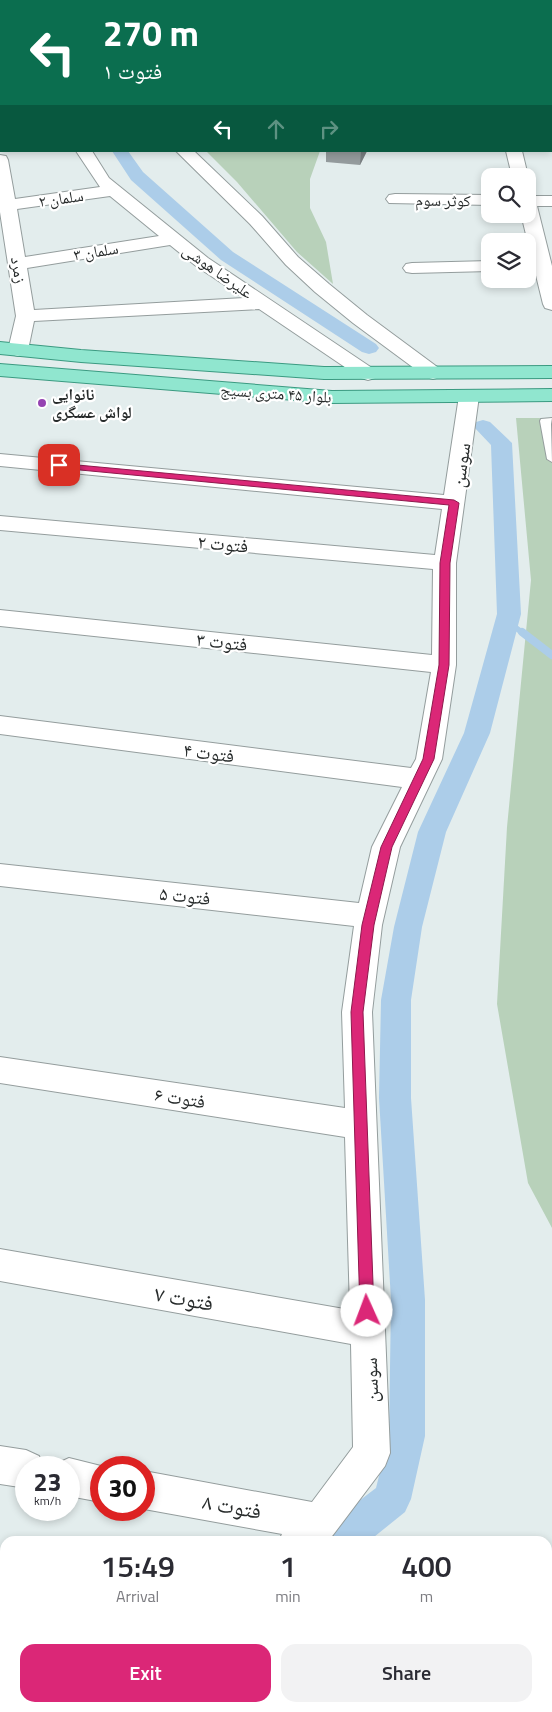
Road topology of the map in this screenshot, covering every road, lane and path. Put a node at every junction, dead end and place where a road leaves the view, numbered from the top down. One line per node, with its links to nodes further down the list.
1 (85, 152): 6 (street, علیرضا هوشی)
2 (185, 152): 25 (street)
3 (514, 152): 5 (street)
4 (0, 160): 11 (street, زمرد)
5 (518, 168)
6 (114, 190): 11 (street, سلمان ۲); 13 (street, علیرضا هوشی)
7 (395, 199): 8 (street, کوثر سوم)
8 (481, 200)
9 (536, 200): 10 (street)
10 (552, 201)
11 (8, 205): 14 (street, زمرد)
12 (532, 223): 15 (street)
13 (173, 239): 14 (street, سلمان ۳); 18 (street, علیرضا هوشی)
14 (18, 264): 20 (street, زمرد)
15 (541, 265): 19 (street)
16 (481, 266): 17 (street)
17 (412, 268)
18 (264, 303): 20 (street); 26 (street, علیرضا هوشی)
19 (552, 304)
20 (26, 316): 21 (street, زمرد)
21 (9, 349): 22 (main road, بلوار ۴۵ متری بسیج)
22 (82, 356): 26 (main road, بلوار ۴۵ متری بسیج); 27 (main road)
23 (0, 370): 27 (main road, بلوار ۴۵ متری بسیج)
24 (552, 372): 25 (main road, بلوار ۴۵ متری بسیج)
25 (433, 373): 26 (main road, بلوار ۴۵ متری بسیج)
26 (368, 374)
27 (70, 377): 29 (main road, بلوار ۴۵ متری بسیج)
28 (552, 395): 29 (main road, بلوار ۴۵ متری بسیج)
29 (470, 396): 33 (street, سوسن)
30 (552, 421): 31 (lane)
31 (552, 459)
32 (0, 460): 33 (street)
33 (454, 503): 35 (street, سوسن)
34 (0, 523): 35 (street, فتوت ۲)
35 (445, 563): 37 (street, سوسن)
36 (0, 618): 37 (street, فتوت ۳)
37 (444, 665): 39 (street, سوسن)
38 (0, 725): 39 (street, فتوت ۴)
39 (419, 779): 41 (street, سوسن)
40 (0, 875): 41 (street, فتوت ۵)
41 (370, 916): 43 (street, سوسن)
42 (0, 1070): 43 (street, فتوت ۶)
43 (360, 1124): 45 (street, سوسن)
44 (0, 1265): 45 (street, فتوت ۷)
45 (368, 1330): 49 (street, سوسن)
46 (0, 1465): 47 (street)
47 (15, 1468)
48 (155, 1493): 49 (street, فتوت ۸)
49 (309, 1532)

